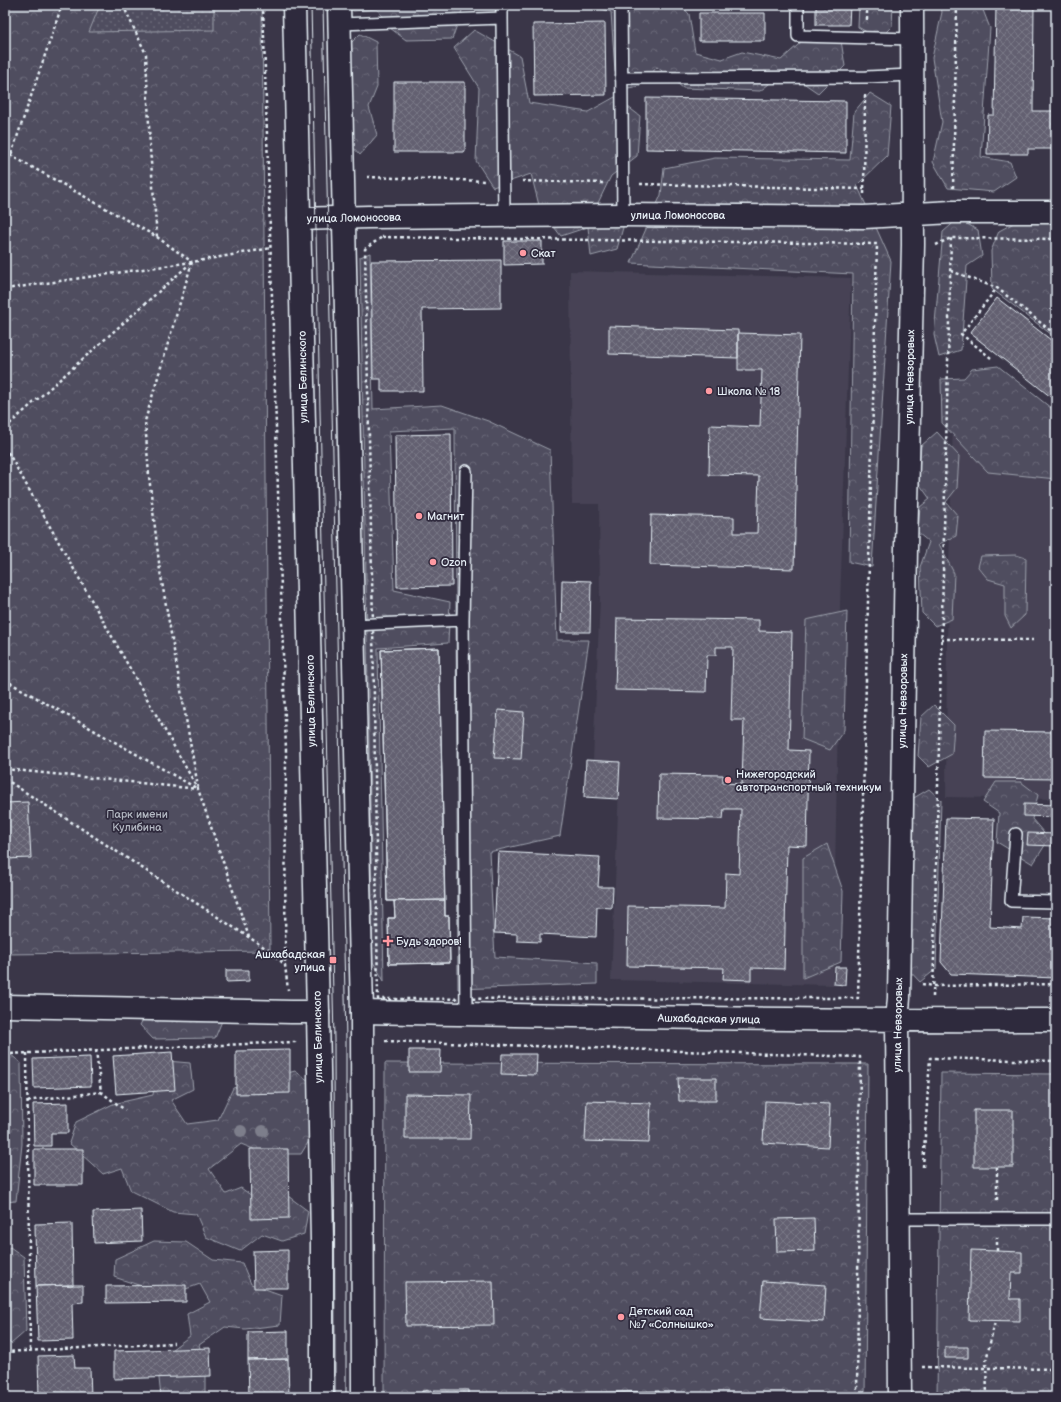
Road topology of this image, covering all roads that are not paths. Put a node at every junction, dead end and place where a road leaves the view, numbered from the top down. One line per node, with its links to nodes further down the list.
1 (294, 5): 16 (street, улица Белинского)
2 (502, 5): 7 (lane)
3 (621, 5): 10 (lane)
4 (798, 5): 8 (lane)
5 (912, 5): 8 (street, улица Невзоровых)
6 (339, 15): 7 (lane); 15 (street)
7 (502, 18): 14 (lane)
8 (912, 39): 9 (street, улица Невзоровых)
9 (911, 75): 10 (lane); 12 (street, улица Невзоровых)
10 (621, 78): 13 (lane)
11 (1056, 212): 12 (street, улица Ломоносова)
12 (914, 214): 13 (street, улица Ломоносова); 27 (street, улица Невзоровых)
13 (623, 215): 14 (street, улица Ломоносова)
14 (504, 216): 15 (street, улица Ломоносова)
15 (344, 217): 16 (street, улица Ломоносова); 19 (street)
16 (299, 219): 23 (street, улица Белинского)
17 (466, 471): 18 (lane)
18 (463, 620): 19 (lane); 25 (lane)
19 (353, 625): 24 (street)
20 (1016, 834): 21 (lane)
21 (1056, 902)
22 (5, 1006): 23 (street)
23 (318, 1012): 30 (street, улица Белинского)
24 (362, 1012): 25 (street, Ашхабадская улица); 31 (street)
25 (466, 1014): 27 (street, Ашхабадская улица)
26 (1056, 1020): 27 (street, Ашхабадская улица)
27 (897, 1021): 29 (street, улица Невзоровых)
28 (1056, 1219): 29 (lane)
29 (898, 1220): 32 (street, улица Невзоровых)
30 (322, 1397)
31 (363, 1397)
32 (900, 1397)

